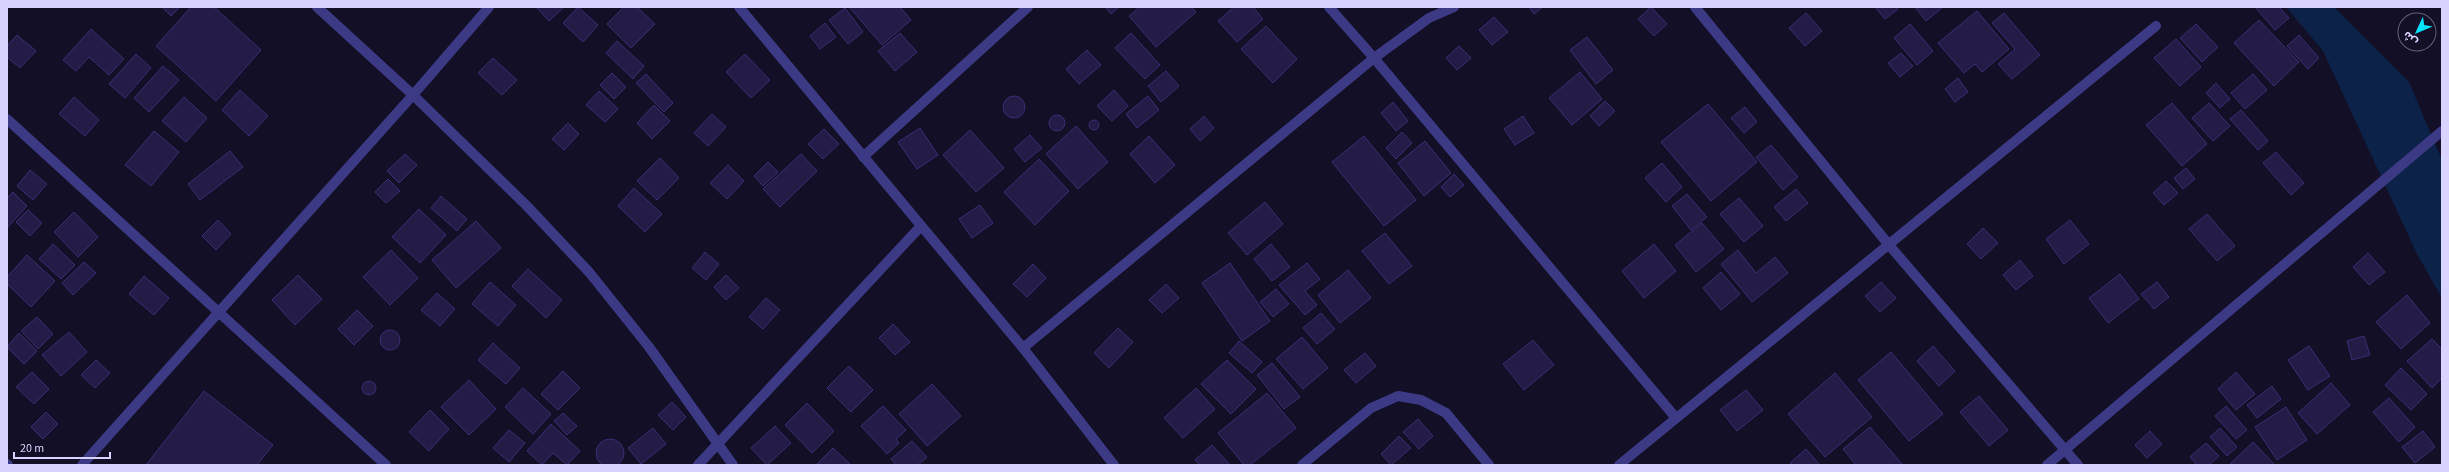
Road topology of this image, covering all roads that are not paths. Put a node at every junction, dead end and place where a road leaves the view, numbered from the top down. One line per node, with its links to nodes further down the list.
1 (317, 7): 10 (street)
2 (488, 7): 10 (street)
3 (739, 7): 13 (street)
4 (1028, 7): 13 (street)
5 (1329, 7): 9 (street)
6 (1454, 7): 9 (street)
7 (1695, 7): 15 (street)
8 (2156, 26): 15 (street)
9 (1374, 58): 17 (street); 18 (street)
10 (413, 95): 16 (street); 19 (street)
11 (7, 119): 16 (street)
12 (2442, 131): 20 (street)
13 (862, 158): 14 (street)
14 (920, 226): 17 (street); 19 (street)
15 (1889, 245): 18 (street); 20 (street)
16 (218, 313): 21 (street); 22 (street)
17 (1023, 348): 25 (street)
18 (1676, 418): 28 (street)
19 (718, 446): 23 (street); 24 (street)
20 (2065, 450): 29 (street); 30 (street)
21 (82, 465)
22 (386, 465)
23 (698, 465)
24 (733, 465)
25 (1114, 465)
26 (1302, 465): 27 (street)
27 (1489, 465)
28 (1619, 465)
29 (2047, 465)
30 (2078, 465)

